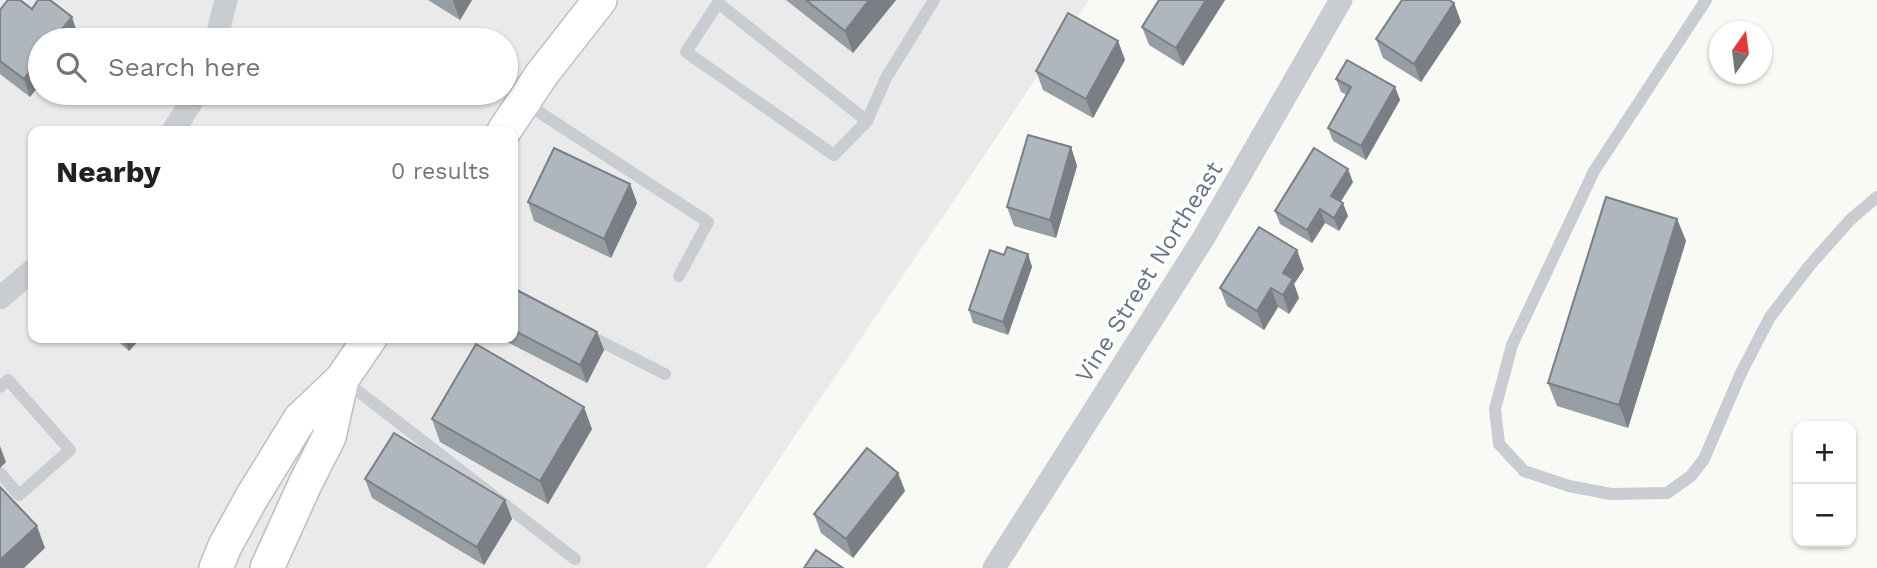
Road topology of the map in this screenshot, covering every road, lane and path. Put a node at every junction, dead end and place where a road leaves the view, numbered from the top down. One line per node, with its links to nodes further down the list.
1 (226, 0): 7 (street)
2 (600, 0): 8 (main road)
3 (934, 0): 10 (lane)
4 (1341, 0): 26 (street, Vine Street Northeast)
5 (1706, 0): 13 (lane)
6 (718, 1): 10 (lane); 10 (lane)
7 (219, 28)
8 (524, 100): 12 (main road); 15 (lane)
9 (189, 105): 11 (street)
10 (867, 121)
11 (176, 126)
12 (507, 126)
13 (1877, 197)
14 (28, 274): 16 (street)
15 (679, 276)
16 (0, 298)
17 (571, 326): 19 (lane)
18 (367, 343): 20 (main road)
19 (665, 374)
20 (342, 379): 23 (lane); 24 (main road); 25 (main road)
21 (0, 387): 22 (lane)
22 (0, 473)
23 (575, 559)
24 (216, 561)
25 (267, 568)
26 (994, 568)

